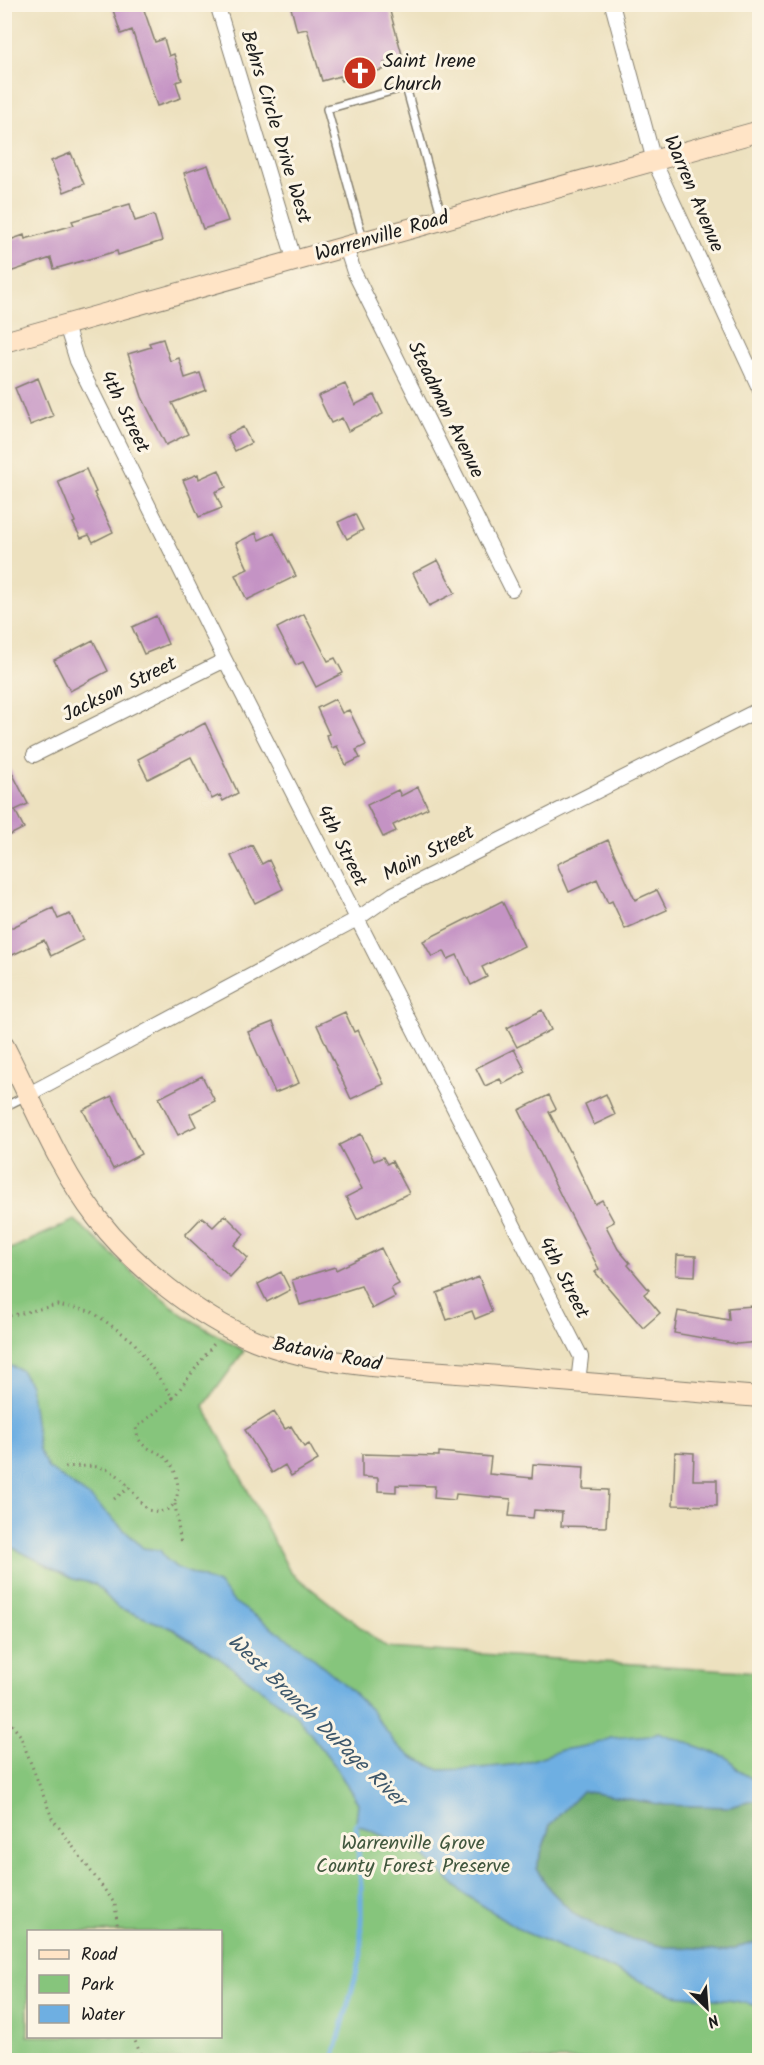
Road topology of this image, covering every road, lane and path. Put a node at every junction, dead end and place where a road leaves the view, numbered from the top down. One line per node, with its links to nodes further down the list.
1 (217, 4): 7 (street, Behrs Circle Drive West)
2 (612, 4): 4 (street, Warren Avenue)
3 (759, 131): 4 (main road, Warrenville Road)
4 (654, 161): 5 (main road, Warrenville Road); 10 (street, Warren Avenue)
5 (443, 220): 6 (main road, Warrenville Road); 6 (lane)
6 (355, 245): 7 (main road, Warrenville Road); 11 (street, Steadman Avenue)
7 (296, 262): 8 (main road, Warrenville Road)
8 (66, 325): 9 (main road, Warrenville Road); 12 (street, 4th Street)
9 (4, 342)
10 (759, 390)
11 (512, 589)
12 (225, 660): 14 (street, Jackson Street); 15 (street, 4th Street)
13 (759, 709): 15 (street, Main Street)
14 (34, 755)
15 (357, 919): 17 (street, Main Street); 21 (street, 4th Street)
16 (4, 1046): 17 (main road, Batavia Road)
17 (27, 1095): 18 (lane); 20 (main road, Batavia Road)
18 (4, 1107)
19 (4, 1317): 23 (path)
20 (226, 1328): 21 (main road, Batavia Road); 23 (path)
21 (578, 1382): 22 (main road, Batavia Road)
22 (759, 1397)
23 (173, 1398): 27 (path)
24 (64, 1467): 25 (path)
25 (130, 1487): 26 (path); 27 (path)
26 (114, 1499)
27 (175, 1504): 28 (path)
28 (181, 1545)
29 (4, 1715): 30 (path)
30 (118, 1930)
31 (134, 2038): 32 (path)
32 (143, 2061)

